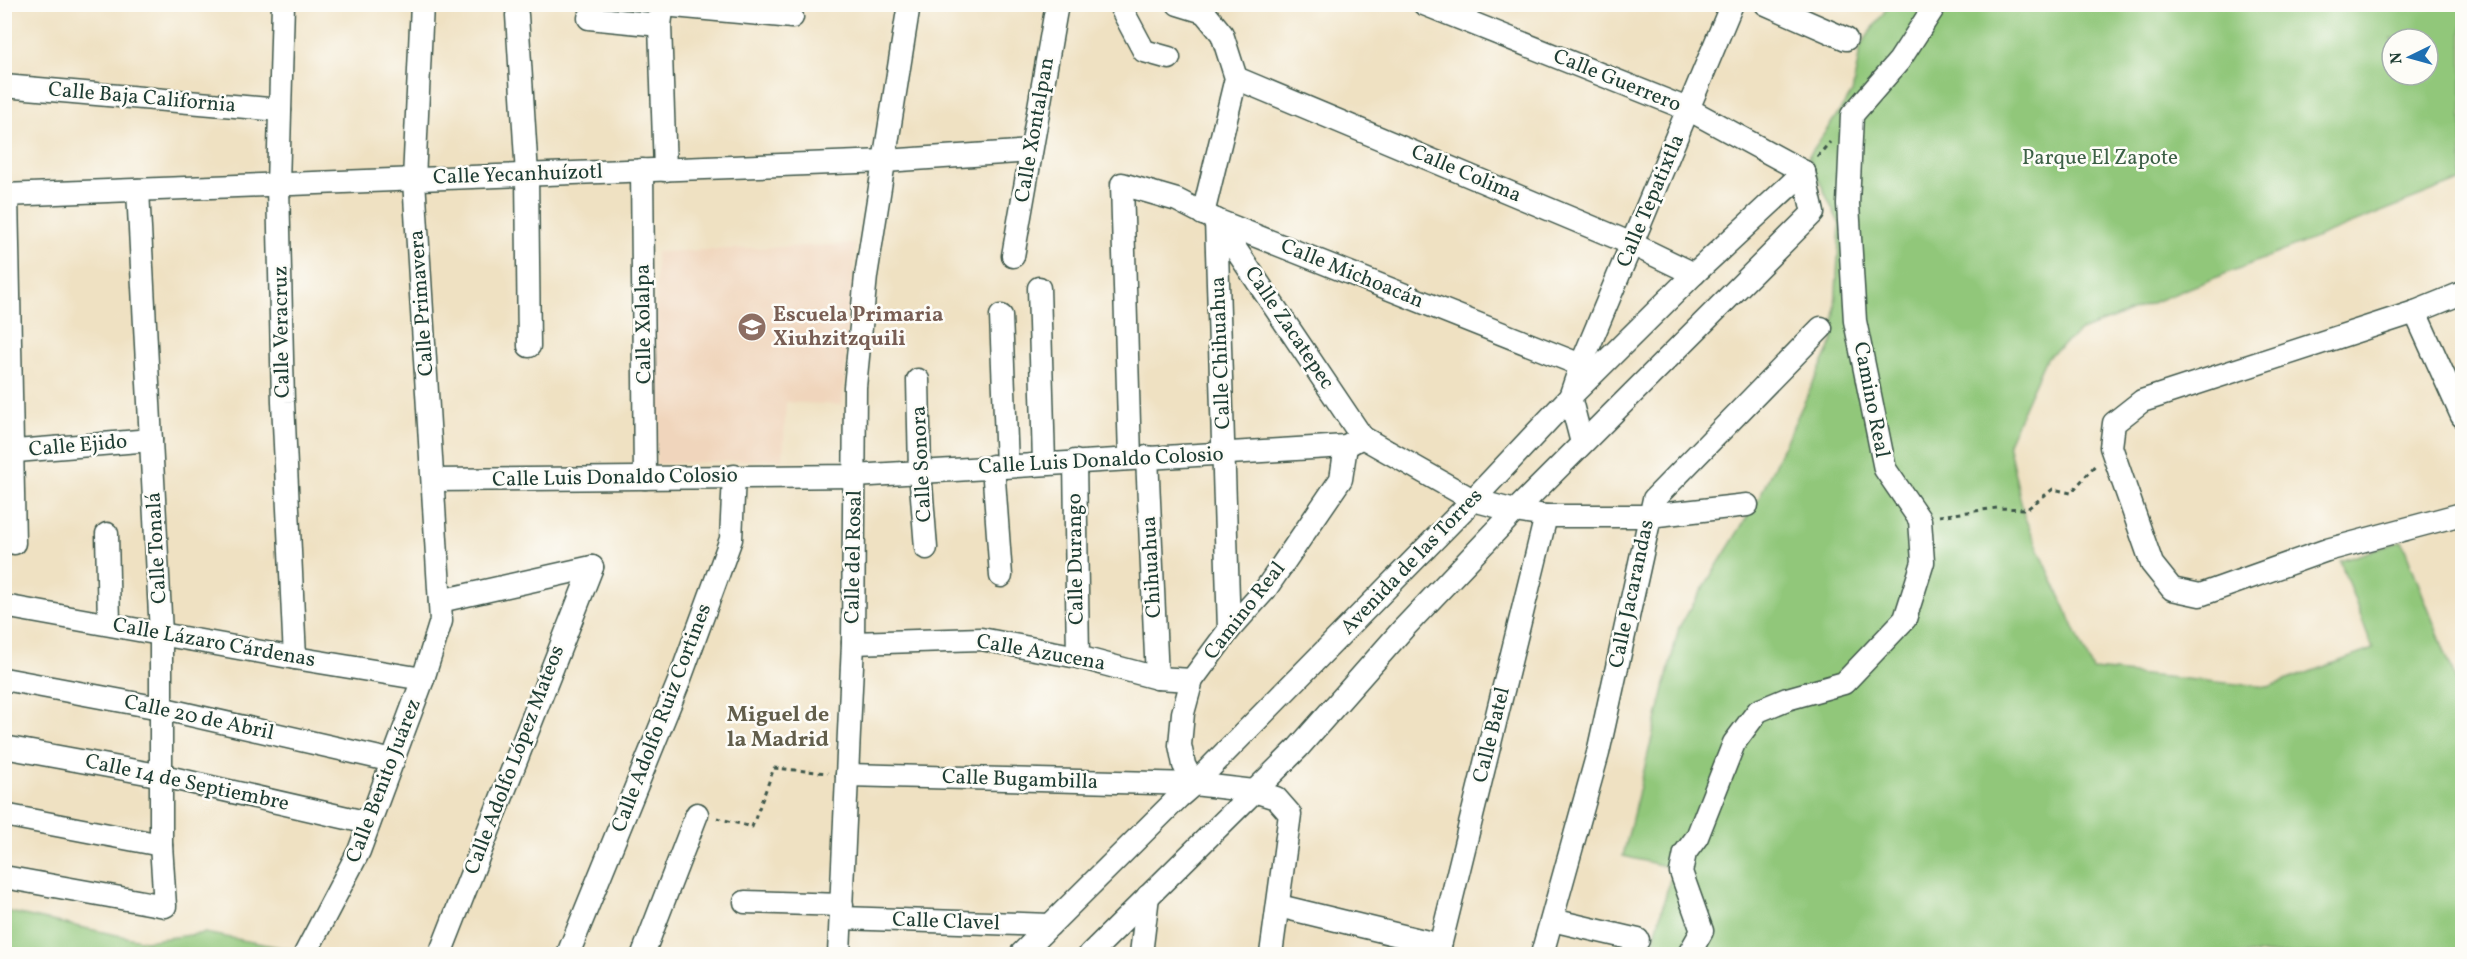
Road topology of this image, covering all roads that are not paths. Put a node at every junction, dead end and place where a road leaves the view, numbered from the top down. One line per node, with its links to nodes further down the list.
1 (283, 4): 20 (street, Calle Veracruz)
2 (422, 4): 28 (street, Calle Primavera)
3 (909, 4): 23 (street, Calle del Rosal)
4 (1057, 4): 22 (street, Calle Xontalpan)
5 (1119, 4): 17 (street)
6 (1178, 4): 11 (street)
7 (1424, 4): 21 (street, Calle Guerrero)
8 (1732, 4): 21 (street, Calle Tepatixtla)
9 (1766, 4): 16 (street)
10 (1936, 4): 113 (street, Camino Real)
11 (1205, 8): 18 (street)
12 (662, 11): 14 (street); 15 (street); 25 (street)
13 (518, 15): 27 (street)
14 (792, 17)
15 (589, 18)
16 (1846, 39)
17 (1170, 58)
18 (1236, 78): 32 (street, Calle Chihuahua); 33 (street, Calle Colima)
19 (4, 86): 20 (street, Calle Baja California)
20 (280, 110): 29 (street, Calle Veracruz)
21 (1690, 110): 26 (street, Calle Guerrero); 33 (street, Calle Tepatixtla)
22 (1031, 151): 23 (street, Calle Yecanhuízotl); 34 (street, Calle Xontalpan)
23 (885, 161): 25 (street, Calle Yecanhuízotl); 57 (street, Calle del Rosal)
24 (642, 170): 25 (street, Calle Yecanhuízotl); 27 (street, Calle Yecanhuízotl); 58 (street, Calle Xolalpa)
25 (665, 170)
26 (1804, 172): 35 (street, Avenida de las Torres); 48 (street, Avenida de las Torres)
27 (527, 175): 28 (street, Calle Yecanhuízotl); 41 (street)
28 (414, 180): 29 (street, Calle Yecanhuízotl); 59 (street, Calle Primavera)
29 (278, 185): 30 (street, Calle Yecanhuízotl); 78 (street, Calle Veracruz)
30 (138, 190): 31 (street, Calle Yecanhuízotl); 46 (street, Calle Tonalá)
31 (6, 195): 49 (street)
32 (1210, 217): 42 (street, Calle Michoacán); 47 (street, Calle Zacatepec); 50 (street, Calle Chihuahua); 51 (street, Calle Michoacán)
33 (1632, 244): 35 (street, Calle Colima); 42 (street, Calle Tepatixtla)
34 (1013, 256)
35 (1694, 274): 44 (street, Avenida de las Torres)
36 (1039, 288): 53 (street)
37 (2463, 293): 38 (street)
38 (2415, 312): 45 (street); 64 (street)
39 (1001, 316): 54 (street)
40 (1821, 328): 66 (street, Calle Jacarandas)
41 (529, 346)
42 (1581, 365): 44 (street, Calle Tepatixtla)
43 (918, 380): 55 (street, Calle Sonora)
44 (1570, 398): 48 (street); 60 (street, Avenida de las Torres)
45 (2463, 416)
46 (151, 440): 49 (street, Calle Ejido); 75 (street, Calle Tonalá)
47 (1354, 441): 50 (street, Calle Luis Donaldo Colosio); 60 (street); 74 (street, Camino Real)
48 (1582, 443): 63 (street, Avenida de las Torres)
49 (8, 452): 62 (street)
50 (1225, 454): 51 (street, Calle Luis Donaldo Colosio); 74 (street, Calle Chihuahua)
51 (1138, 458): 52 (street, Calle Luis Donaldo Colosio); 79 (street, Chihuahua)
52 (1075, 461): 53 (street, Calle Luis Donaldo Colosio); 77 (street, Calle Durango)
53 (1044, 463): 54 (street, Calle Luis Donaldo Colosio)
54 (1000, 466): 55 (street, Calle Luis Donaldo Colosio); 70 (street)
55 (920, 471): 57 (street, Calle Luis Donaldo Colosio); 69 (street, Calle Sonora)
56 (734, 476): 57 (street, Calle Luis Donaldo Colosio); 58 (street, Calle Luis Donaldo Colosio); 105 (street, Calle Adolfo Ruiz Cortines)
57 (855, 476): 76 (street, Calle del Rosal)
58 (645, 478): 59 (street, Calle Luis Donaldo Colosio)
59 (433, 480): 71 (street, Calle Primavera)
60 (1473, 500): 63 (street); 88 (street, Avenida de las Torres)
61 (1747, 504): 66 (street)
62 (9, 510): 68 (street)
63 (1515, 511): 65 (street); 89 (street, Avenida de las Torres)
64 (2463, 514)
65 (1546, 516): 66 (street); 102 (street, Calle Batel)
66 (1649, 516): 99 (street, Calle Jacarandas)
67 (107, 534): 73 (street)
68 (14, 543)
69 (926, 548)
70 (1001, 576)
71 (440, 601): 81 (street, Calle Benito Juárez); 104 (street, Calle Adolfo López Mateos)
72 (4, 606): 73 (street, Calle Lázaro Cárdenas)
73 (109, 624): 75 (street, Calle Lázaro Cárdenas)
74 (1228, 630): 82 (street, Camino Real)
75 (161, 634): 78 (street, Calle Lázaro Cárdenas); 83 (street, Calle Tonalá)
76 (853, 643): 77 (street, Calle Azucena); 86 (street, Calle del Rosal)
77 (1078, 657): 79 (street, Calle Azucena)
78 (295, 658): 81 (street, Calle Lázaro Cárdenas)
79 (1157, 678): 82 (street, Calle Azucena)
80 (4, 679): 83 (street, Calle 20 de Abril)
81 (423, 679): 85 (street, Calle Benito Juárez)
82 (1192, 680): 88 (street, Camino Real)
83 (160, 708): 85 (street, Calle 20 de Abril); 87 (street, Calle Tonalá)
84 (4, 747): 87 (street, Calle 14 de Septiembre)
85 (393, 761): 92 (street, Calle Benito Juárez)
86 (847, 775): 88 (street, Calle Bugambilla); 98 (street, Calle del Rosal)
87 (163, 776): 92 (street, Calle 14 de Septiembre); 93 (street, Calle Tonalá)
88 (1194, 784): 89 (street, Calle Bugambilla); 100 (street, Avenida de las Torres)
89 (1254, 791): 95 (street, Avenida de las Torres); 97 (street, Calle Bugambilla)
90 (697, 814): 106 (street)
91 (4, 815): 93 (street)
92 (369, 823): 103 (street, Calle Benito Juárez)
93 (161, 845): 94 (street, Calle Tonalá)
94 (4, 877)
95 (1148, 896): 109 (street, Avenida de las Torres); 110 (street)
96 (745, 902): 98 (street, Calle Clavel)
97 (1279, 906): 102 (street); 111 (street, Calle Bugambilla)
98 (842, 912): 100 (street, Calle Clavel); 107 (street, Calle del Rosal)
99 (1552, 920): 101 (street); 112 (street, Calle Jacarandas)
100 (1050, 925): 108 (street, Avenida de las Torres)
101 (1638, 940)
102 (1439, 950)
103 (305, 954)
104 (440, 954)
105 (568, 954)
106 (643, 954)
107 (839, 954)
108 (1021, 954)
109 (1090, 954)
110 (1141, 954)
111 (1271, 954)
112 (1542, 954)
113 (1689, 954)

